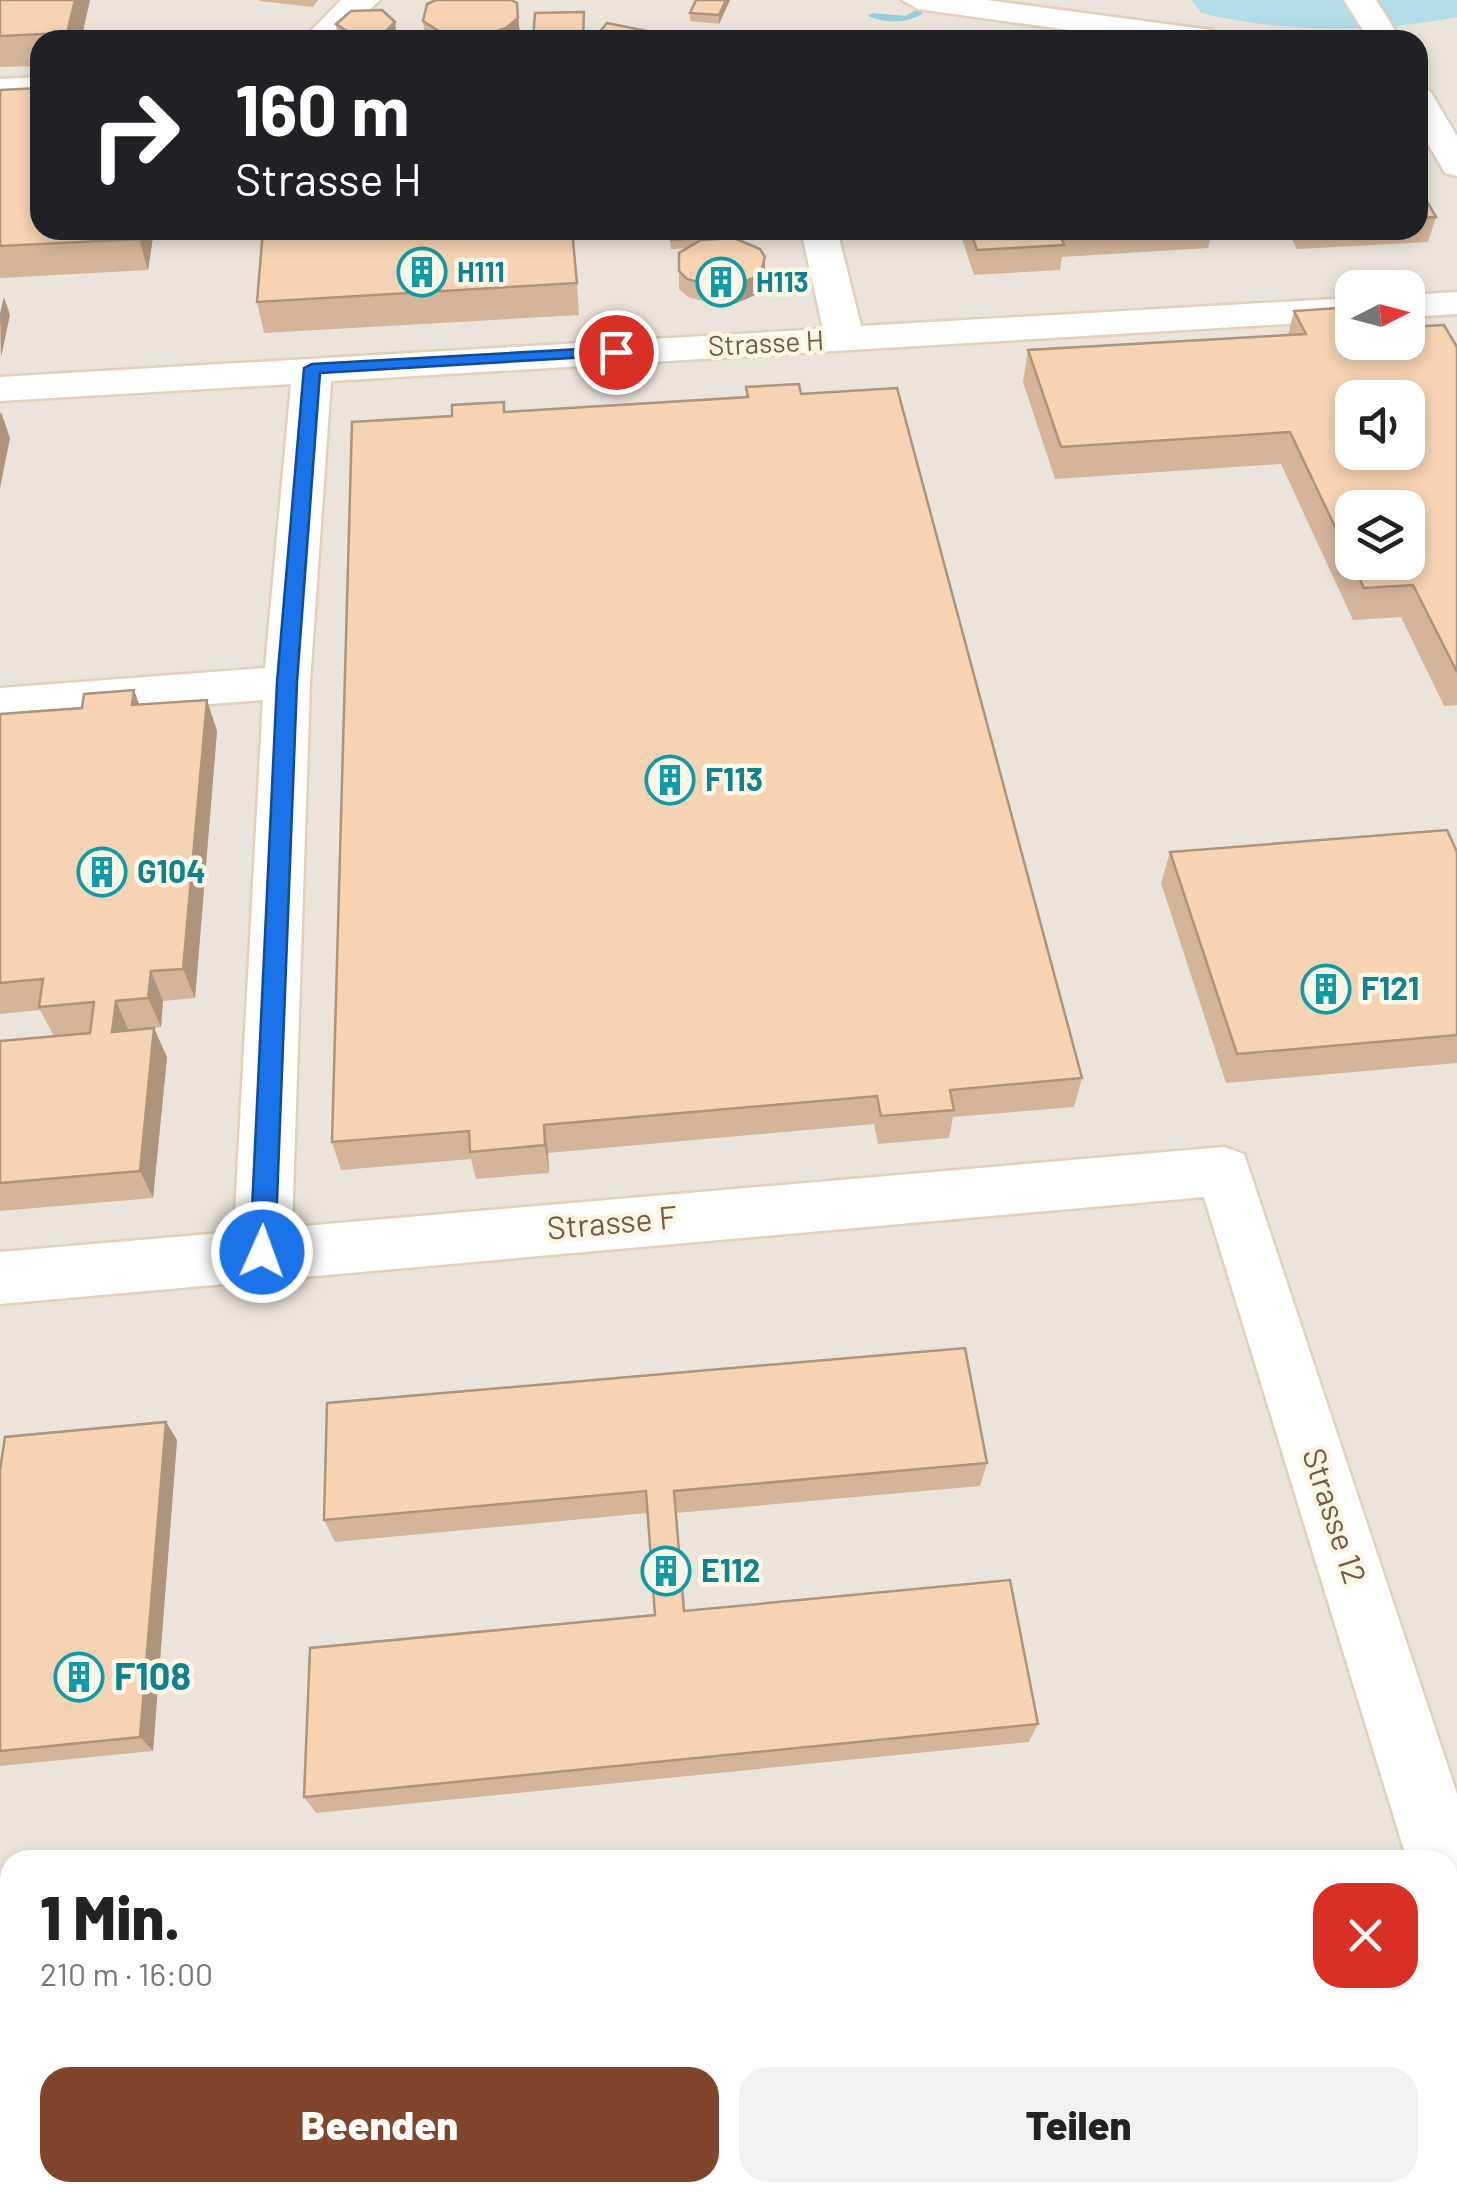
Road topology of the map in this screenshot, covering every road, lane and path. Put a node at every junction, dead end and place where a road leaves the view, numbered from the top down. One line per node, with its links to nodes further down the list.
1 (364, 0): 4 (lane)
2 (918, 0): 5 (lane)
3 (1360, 0): 6 (lane)
4 (328, 30)
5 (1138, 30)
6 (1379, 30)
7 (30, 88): 8 (lane)
8 (0, 89)
9 (1428, 115): 10 (lane)
10 (1457, 166)
11 (821, 240): 15 (lane)
12 (1457, 302): 13 (lane)
13 (1425, 305)
14 (1335, 310): 15 (lane, Strasse H)
15 (845, 339): 16 (lane, Strasse H)
16 (312, 368): 17 (lane, Strasse H); 18 (lane)
17 (0, 389)
18 (287, 682): 19 (lane); 21 (lane)
19 (0, 704)
20 (1224, 1172): 21 (lane, Strasse F); 23 (lane, Strasse 12)
21 (262, 1252): 22 (lane, Strasse F)
22 (0, 1278)
23 (1440, 1850)

